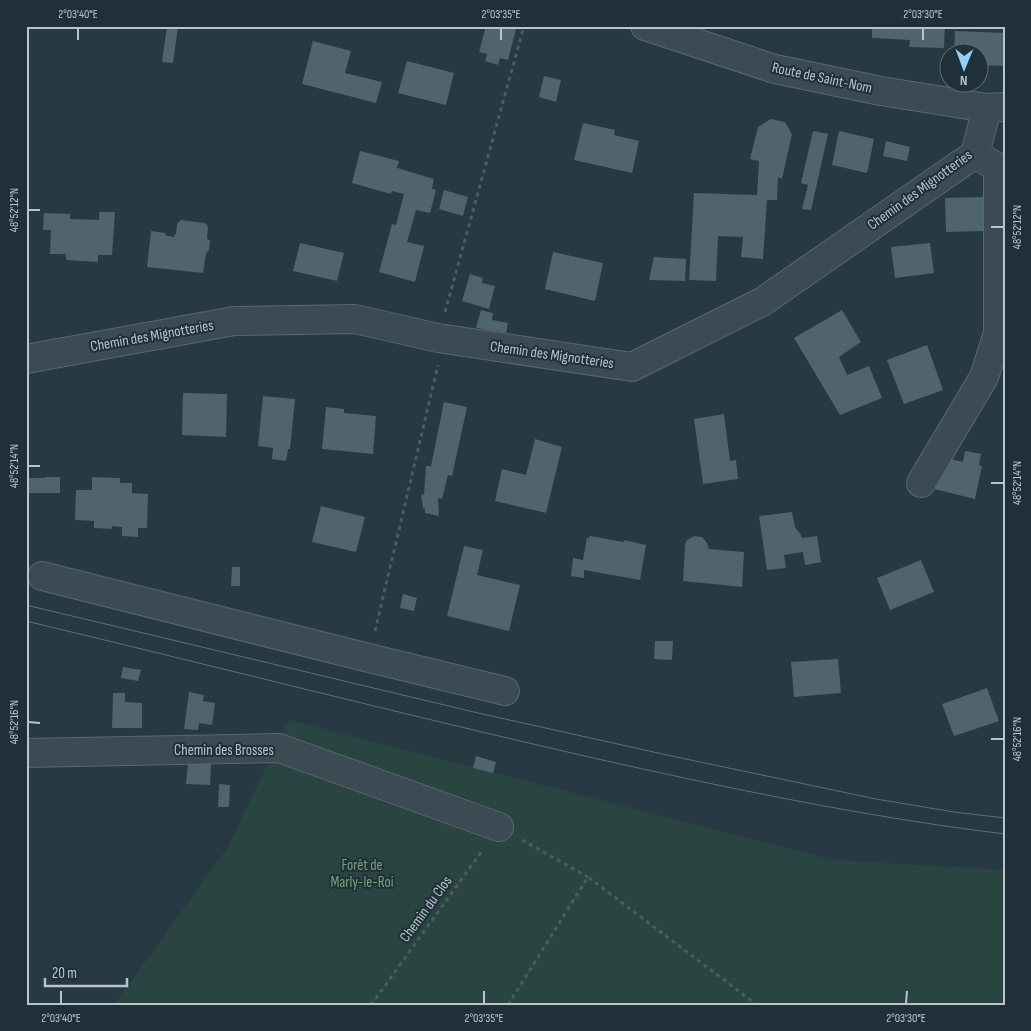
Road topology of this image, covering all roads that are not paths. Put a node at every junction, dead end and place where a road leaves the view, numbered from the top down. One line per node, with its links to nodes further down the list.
1 (645, 26): 2 (street, Route de Saint-Nom)
2 (996, 108): 3 (street, Chemin des Mignotteries)
3 (975, 154): 4 (street, Chemin des Mignotteries); 5 (street)
4 (26, 359)
5 (921, 483)
6 (42, 576): 7 (street)
7 (506, 691)
8 (26, 753): 9 (street, Chemin des Brosses)
9 (499, 826)

